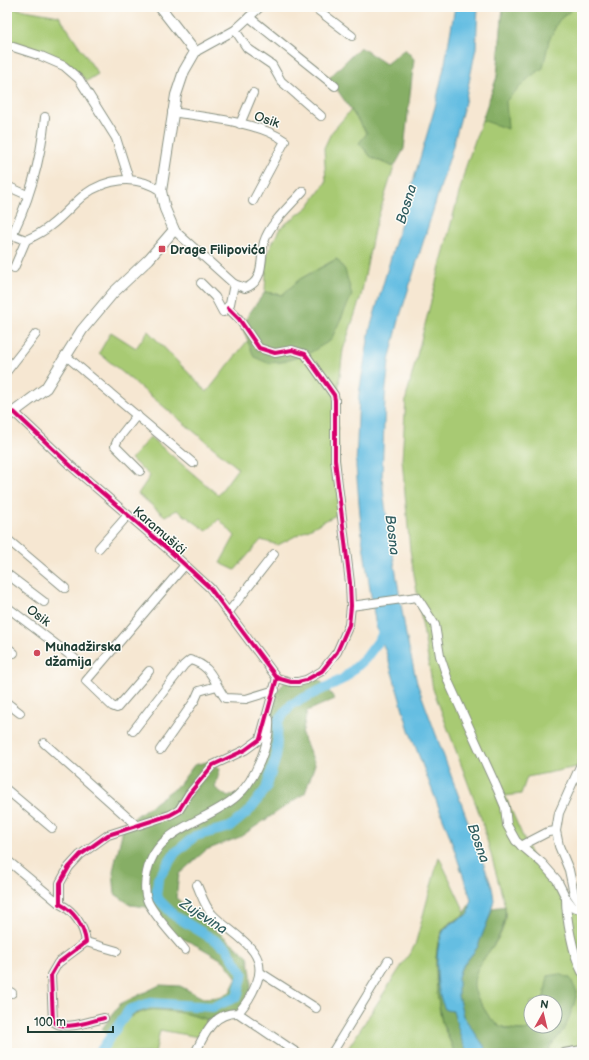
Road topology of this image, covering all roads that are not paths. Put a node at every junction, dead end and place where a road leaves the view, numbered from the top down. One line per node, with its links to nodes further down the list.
1 (160, 7): 7 (main road)
2 (314, 7): 5 (street)
3 (253, 10): 4 (street); 8 (street)
4 (235, 30): 7 (street); 11 (street)
5 (352, 36)
6 (7, 45): 14 (street)
7 (195, 52): 10 (main road)
8 (335, 86)
9 (253, 93): 13 (street)
10 (172, 112): 13 (street, Osik); 17 (main road)
11 (321, 116)
12 (45, 117): 18 (street)
13 (240, 124): 19 (street, Osik)
14 (129, 179): 17 (street); 22 (street)
15 (7, 186): 18 (street)
16 (303, 190): 26 (street)
17 (161, 191): 20 (main road)
18 (27, 196): 21 (street)
19 (253, 201)
20 (174, 230): 26 (street); 29 (main road)
21 (10, 234): 22 (street); 23 (street)
22 (26, 240): 24 (street)
23 (7, 244)
24 (14, 268)
25 (201, 283): 27 (street)
26 (234, 284): 27 (street)
27 (228, 308): 43 (street)
28 (36, 334): 30 (street)
29 (65, 355): 31 (main road); 32 (street)
30 (7, 371)
31 (11, 414): 35 (street, Karamušići)
32 (137, 416): 33 (street); 34 (street)
33 (193, 463)
34 (140, 471)
35 (128, 515): 37 (street, Karamušići); 39 (street, Karamušići)
36 (7, 539): 41 (street)
37 (99, 548)
38 (274, 554): 45 (street)
39 (185, 565): 45 (street, Karamušići); 47 (street, Karamušići)
40 (7, 574): 42 (street, Osik)
41 (64, 588)
42 (44, 602)
43 (351, 606): 48 (street); 62 (street)
44 (7, 607): 46 (street, Osik)
45 (228, 613): 48 (street, Karamušići)
46 (75, 659)
47 (149, 671)
48 (277, 678): 50 (street)
49 (217, 686): 50 (street); 54 (street); 56 (street)
50 (275, 690): 53 (street)
51 (7, 703): 52 (street)
52 (20, 713)
53 (269, 714): 59 (street); 70 (street)
54 (132, 731)
55 (44, 743): 59 (street)
56 (160, 750)
57 (582, 762): 61 (street)
58 (7, 790): 60 (street)
59 (136, 825): 66 (street)
60 (52, 828)
61 (556, 831): 62 (street); 67 (street)
62 (521, 846): 65 (street)
63 (7, 860): 66 (street)
64 (196, 885): 74 (street)
65 (566, 898): 68 (street); 73 (street)
66 (60, 904): 69 (street)
67 (582, 906)
68 (582, 910)
69 (86, 942): 71 (street); 77 (street)
70 (185, 950)
71 (117, 951)
72 (388, 961): 81 (street)
73 (582, 972)
74 (261, 973): 75 (street); 76 (street)
75 (316, 1008)
76 (238, 1013): 79 (street); 80 (street)
77 (104, 1018)
78 (582, 1050): 82 (street)
79 (292, 1052)
80 (195, 1053)
81 (332, 1053)
82 (564, 1053)

